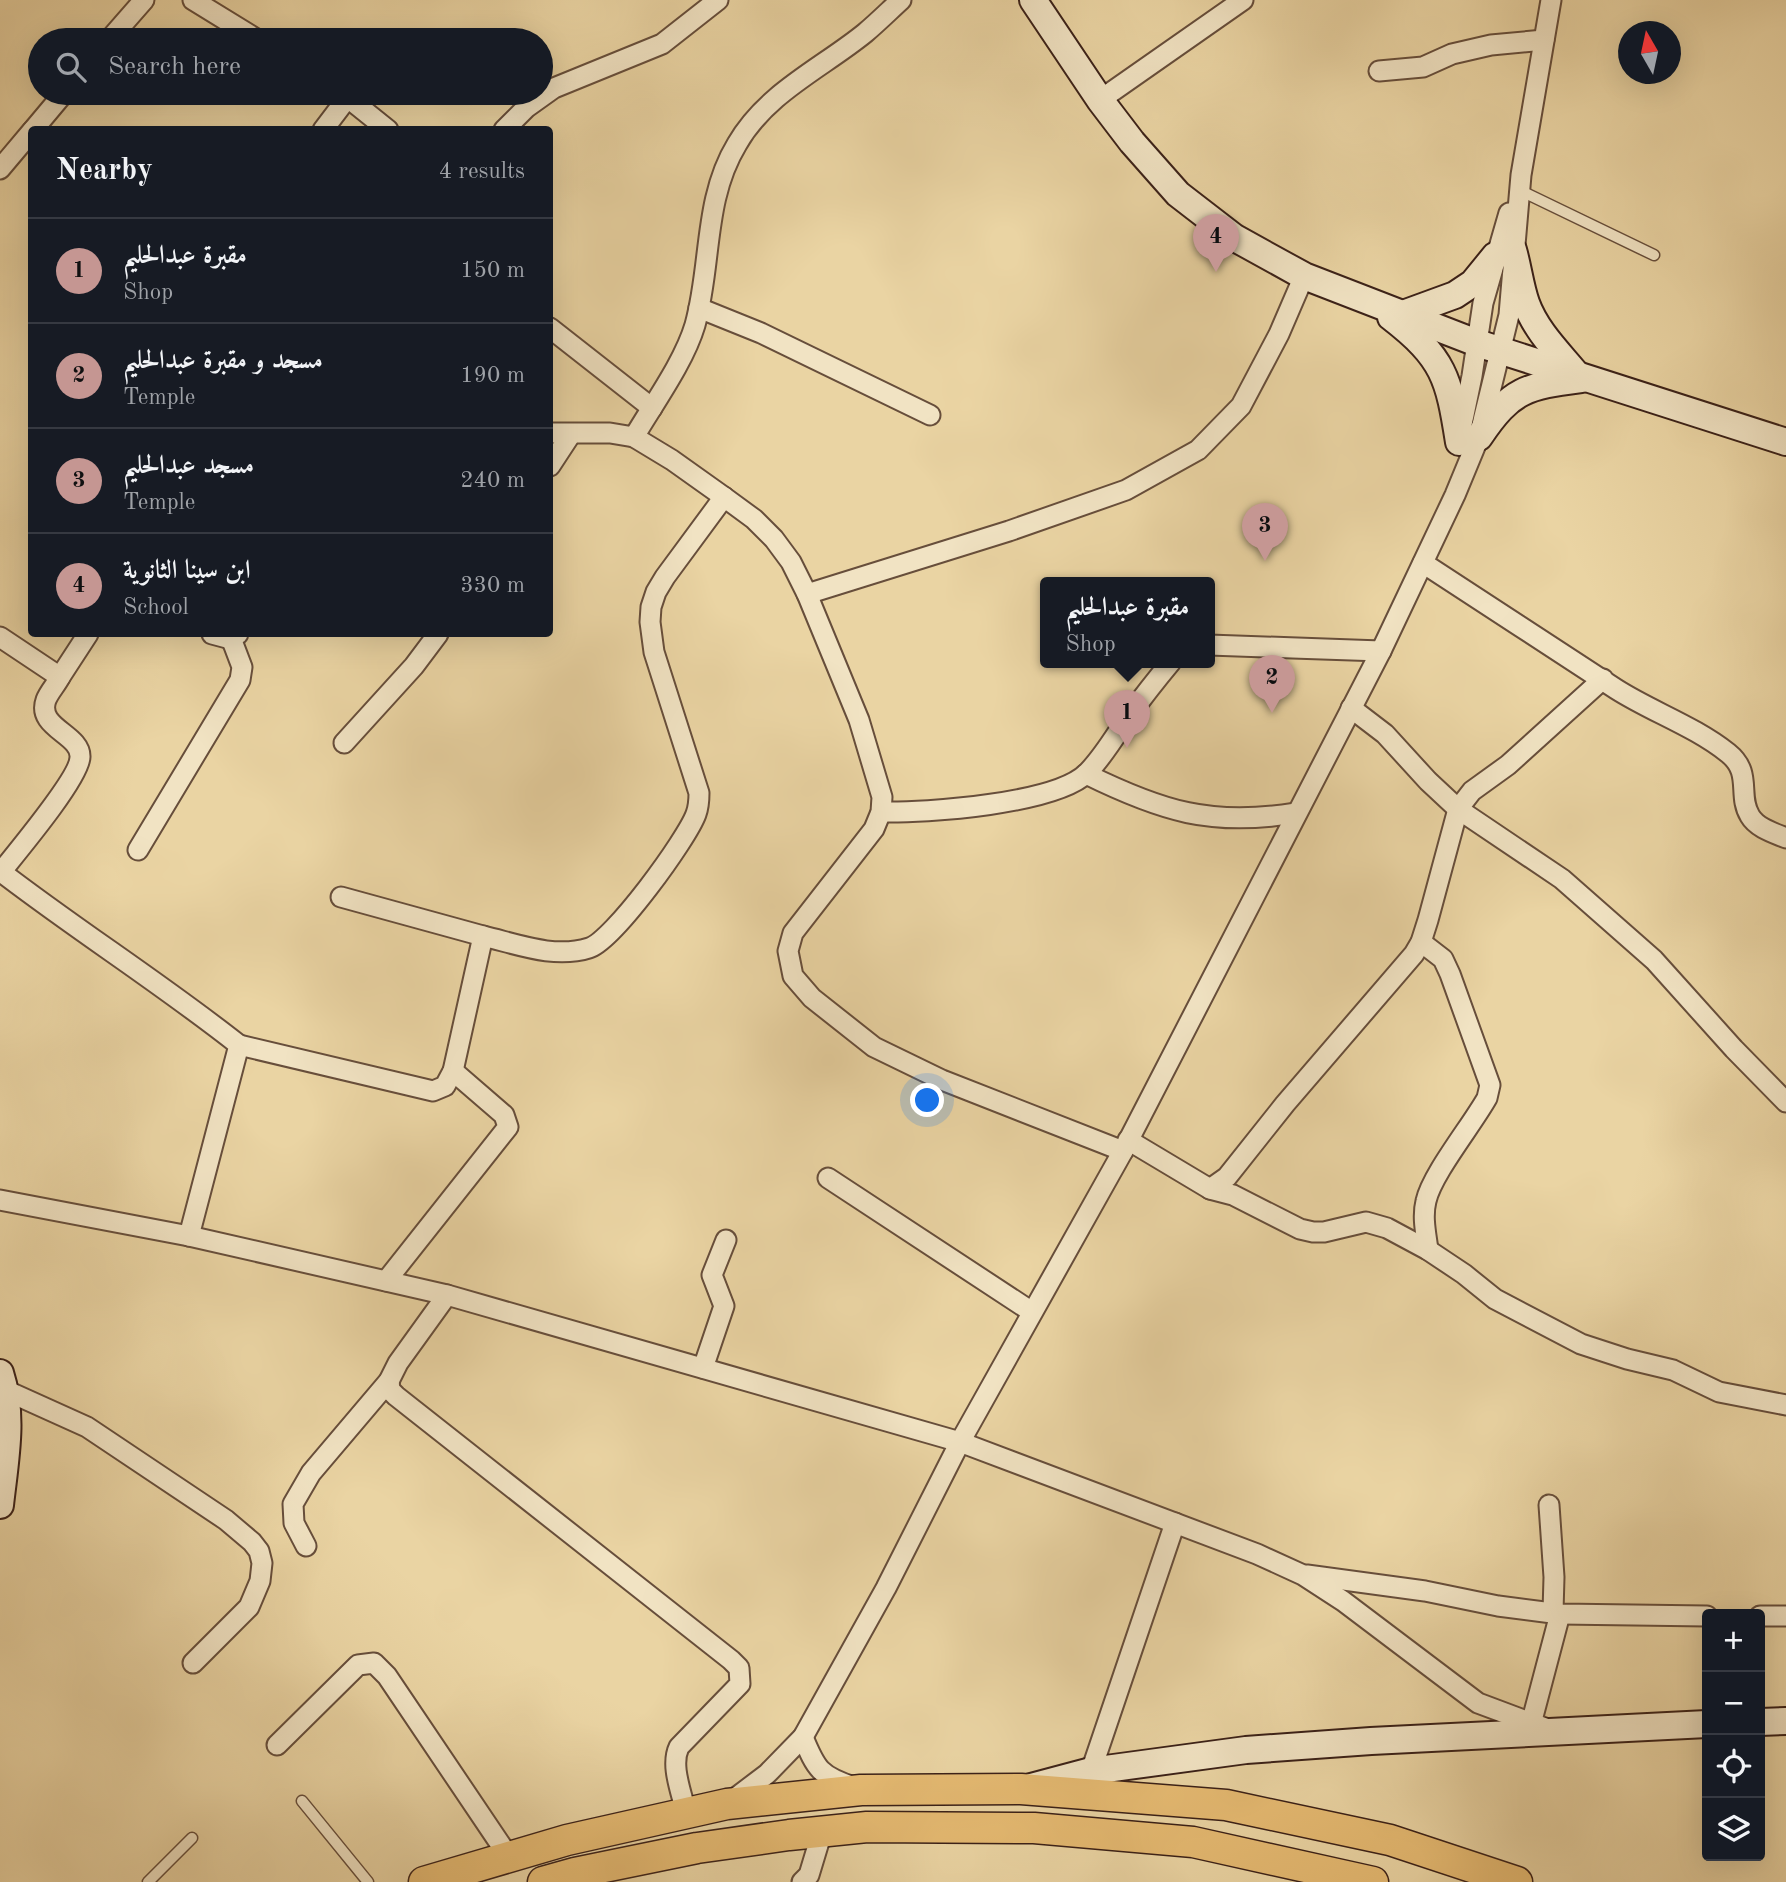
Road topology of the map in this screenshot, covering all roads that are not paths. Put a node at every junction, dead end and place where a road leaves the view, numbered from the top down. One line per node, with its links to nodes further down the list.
1 (144, 0): 8 (street)
2 (193, 0): 9 (street)
3 (718, 0): 12 (street)
4 (901, 0): 29 (street)
5 (1033, 0): 13 (street)
6 (1243, 0): 13 (street)
7 (1551, 0): 10 (street)
8 (120, 28)
9 (238, 28)
10 (1544, 40): 11 (street); 24 (street)
11 (1379, 71)
12 (553, 89)
13 (1100, 100): 27 (street)
14 (54, 105): 18 (street)
15 (339, 105): 19 (street)
16 (357, 105): 20 (street)
17 (530, 105): 21 (street)
18 (35, 126)
19 (326, 126)
20 (383, 126)
21 (508, 126)
22 (28, 135): 23 (street)
23 (0, 169)
24 (1520, 182): 25 (street); 26 (lane)
25 (1504, 253): 30 (street); 32 (street); 32 (street); 33 (street)
26 (1654, 256)
27 (1304, 276): 28 (street); 44 (street)
28 (1373, 303): 30 (street); 39 (street)
29 (699, 308): 34 (street); 35 (street)
30 (1403, 314): 32 (street)
31 (553, 330): 34 (street)
32 (1489, 347): 33 (street); 39 (street)
33 (1583, 377): 39 (street); 40 (street)
34 (652, 408): 38 (street)
35 (930, 415)
36 (553, 433): 37 (street)
37 (571, 434): 38 (street); 41 (street)
38 (634, 437): 42 (street)
39 (1469, 439): 43 (street)
40 (1786, 442)
41 (553, 461)
42 (724, 497): 44 (street); 64 (street)
43 (1423, 564): 50 (street); 53 (street)
44 (807, 594): 58 (street)
45 (0, 637): 52 (street)
46 (86, 637): 52 (street)
47 (228, 637): 61 (street)
48 (436, 637): 55 (street)
49 (1215, 645): 50 (street)
50 (1381, 651): 54 (street)
51 (1166, 668): 56 (street)
52 (60, 677): 62 (street)
53 (1603, 679): 57 (street); 60 (street)
54 (1351, 708): 57 (street); 59 (street)
55 (344, 743)
56 (1086, 775): 58 (street); 59 (street)
57 (1458, 808): 65 (street); 68 (street)
58 (881, 812): 69 (street)
59 (1296, 813): 69 (street)
60 (1786, 838)
61 (138, 850)
62 (1, 872): 66 (street)
63 (341, 897): 64 (street)
64 (483, 936): 67 (street)
65 (1421, 942): 71 (street); 75 (street)
66 (239, 1045): 67 (street); 73 (street)
67 (453, 1071): 76 (street)
68 (1786, 1102)
69 (1126, 1146): 71 (street); 78 (street)
70 (828, 1178): 78 (street)
71 (1210, 1189): 75 (street)
72 (0, 1200): 73 (street)
73 (189, 1236): 76 (street)
74 (726, 1240): 79 (street)
75 (1428, 1250): 82 (street)
76 (386, 1281): 77 (street)
77 (447, 1295): 79 (street); 81 (street)
78 (1032, 1312): 83 (street)
79 (703, 1368): 83 (street)
80 (3, 1381): 84 (street); 93 (street)
81 (389, 1381): 87 (street); 105 (street)
82 (1786, 1405)
83 (960, 1442): 86 (street); 98 (street)
84 (0, 1505)
85 (1549, 1505): 89 (street)
86 (1175, 1523): 88 (street); 100 (street)
87 (306, 1546)
88 (1303, 1574): 89 (street); 97 (street)
89 (1557, 1613): 90 (street); 97 (street)
90 (1702, 1616)
91 (1765, 1616): 92 (street)
92 (1786, 1616)
93 (193, 1663)
94 (1786, 1721): 95 (street)
95 (1765, 1722)
96 (1702, 1724): 97 (street)
97 (1544, 1727): 100 (street)
98 (803, 1737): 102 (street); 104 (street)
99 (277, 1745): 108 (street)
100 (1091, 1770): 101 (street)
101 (1021, 1789): 102 (main road); 116 (main road)
102 (861, 1790): 104 (main road)
103 (302, 1801): 111 (lane)
104 (727, 1804): 105 (main road)
105 (686, 1813): 108 (main road)
106 (821, 1832): 109 (main road); 114 (street); 115 (main road)
107 (192, 1838): 110 (lane)
108 (509, 1857): 112 (main road)
109 (575, 1878): 113 (main road)
110 (148, 1882)
111 (368, 1882)
112 (424, 1882)
113 (544, 1882)
114 (802, 1882)
115 (1370, 1882)
116 (1517, 1882)

